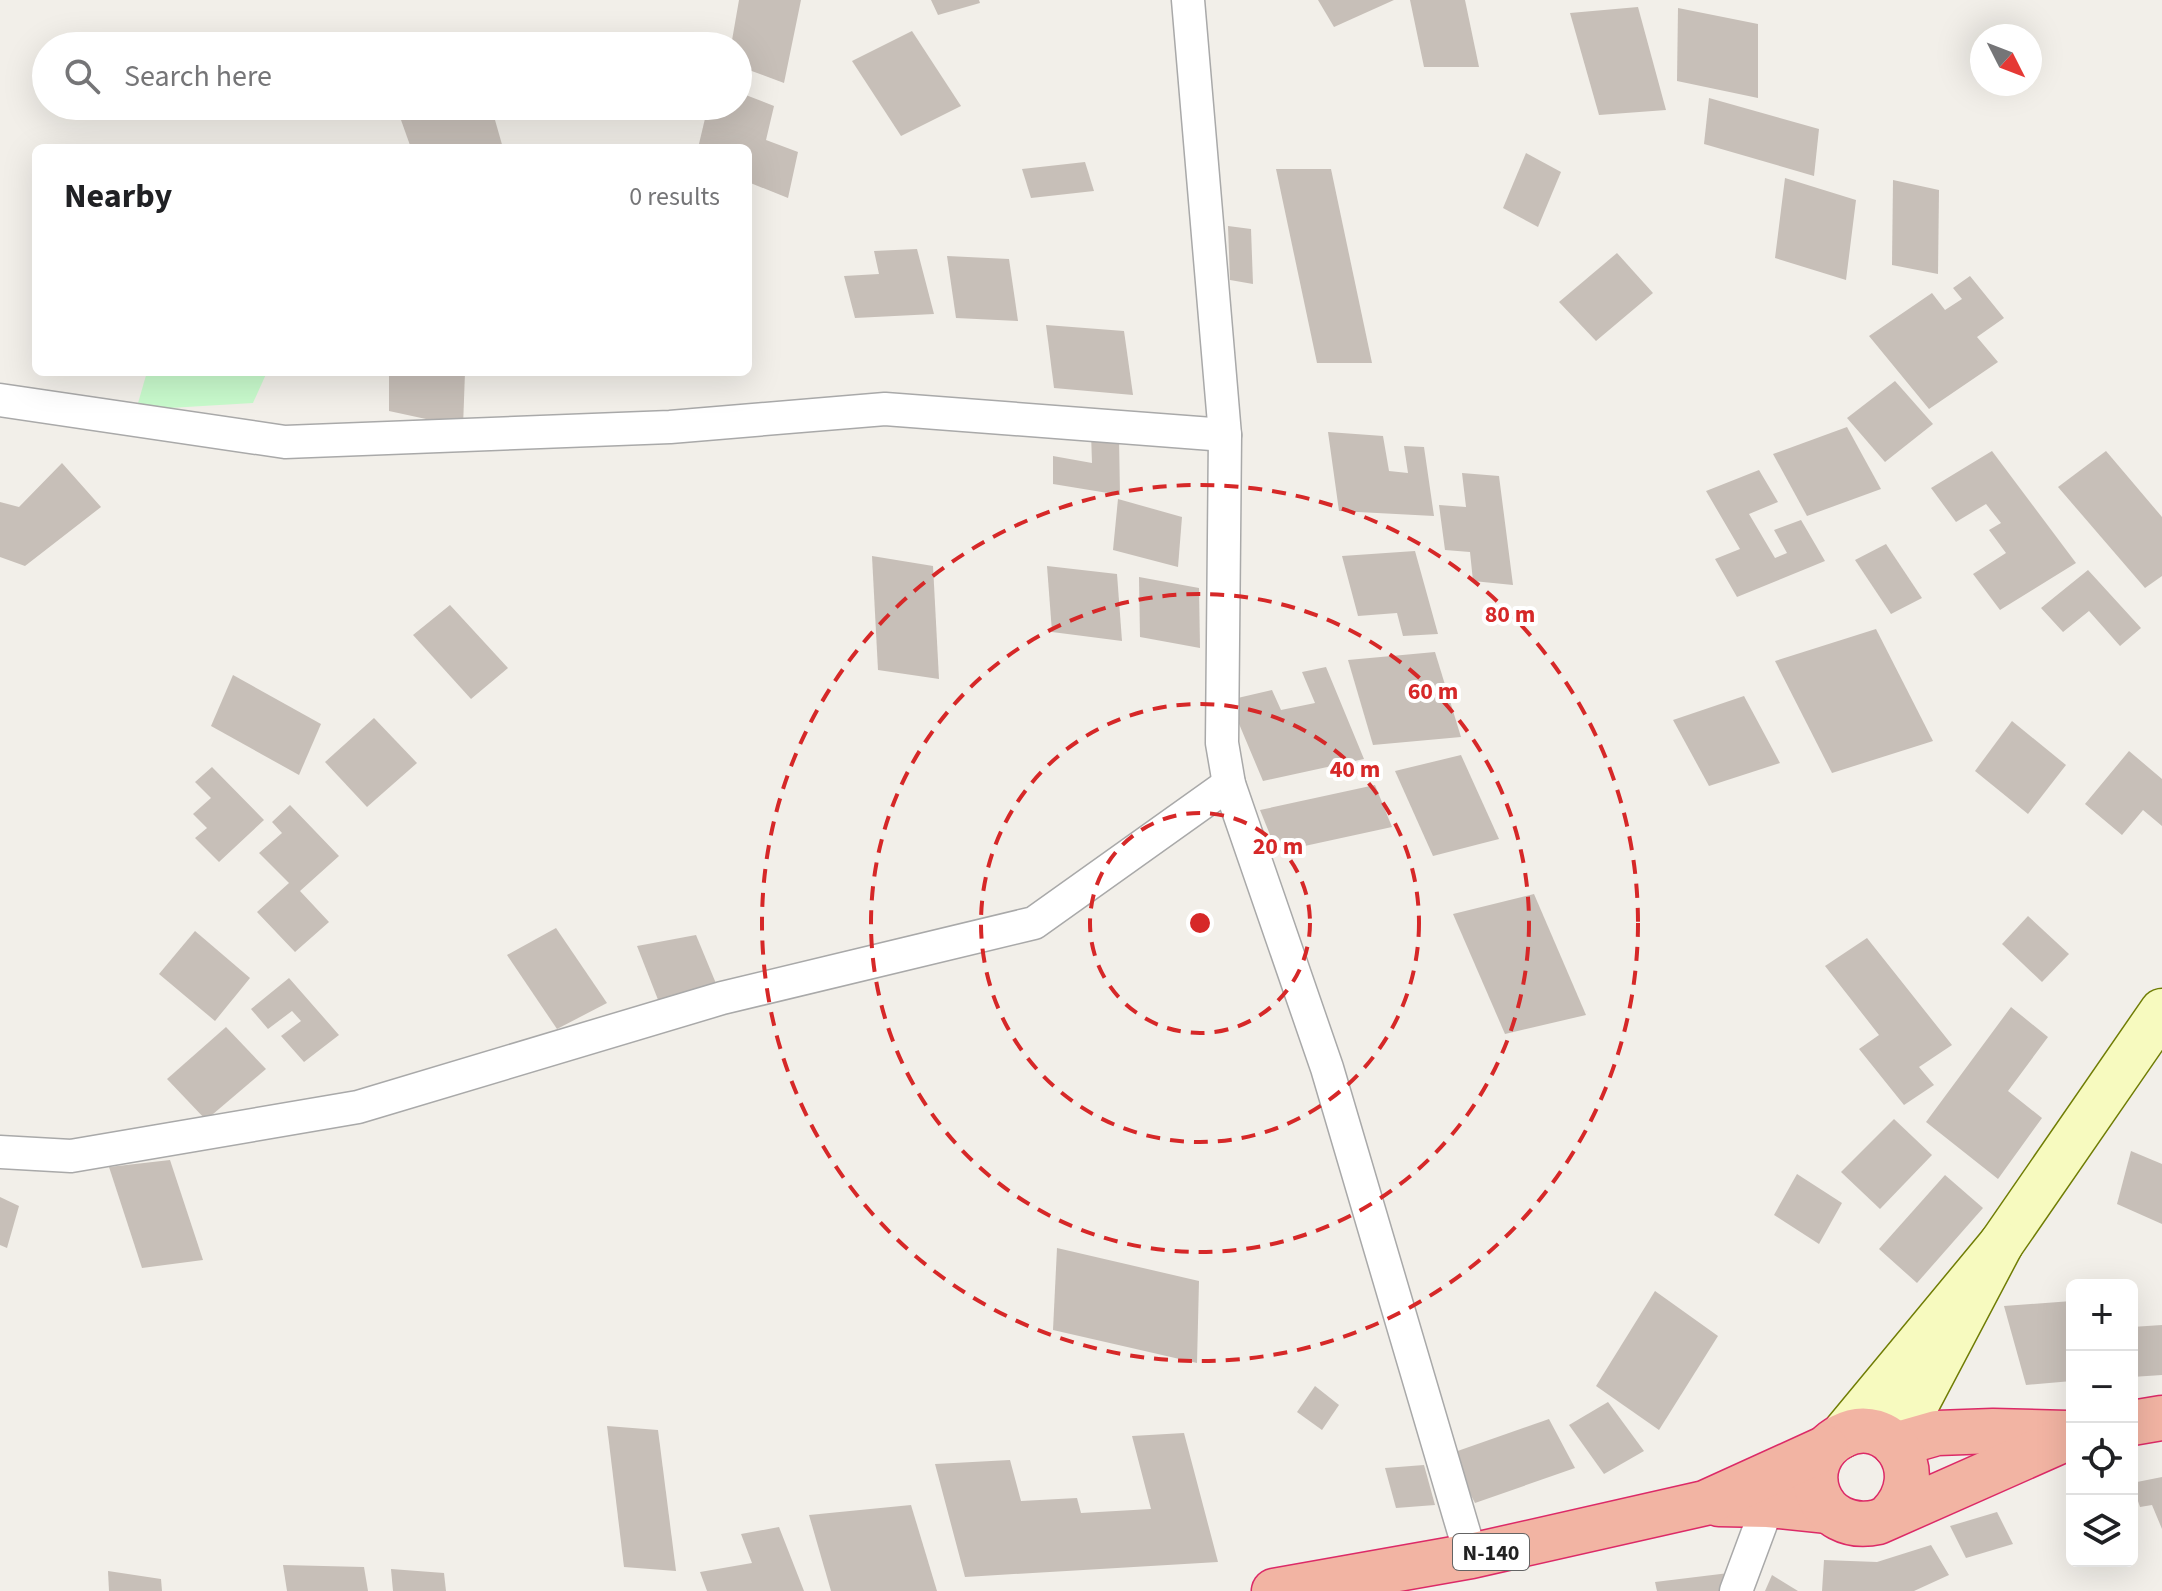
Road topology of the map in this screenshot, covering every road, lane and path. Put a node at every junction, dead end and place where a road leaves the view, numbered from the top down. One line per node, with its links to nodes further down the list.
1 (1188, 0): 3 (street)
2 (0, 400): 3 (street)
3 (1225, 435): 4 (street)
4 (1229, 784): 6 (street); 18 (street)
5 (2162, 1011): 7 (main road)
6 (0, 1152)
7 (2001, 1244): 12 (main road); 13 (main road)
8 (2162, 1418): 9 (highway)
9 (2138, 1422)
10 (2066, 1434): 13 (highway, N-140)
11 (2066, 1437): 17 (highway, N-140)
12 (1834, 1442): 13 (highway, N-140); 14 (highway, N-140); 16 (highway)
13 (1895, 1445): 17 (highway)
14 (1705, 1503): 15 (highway, N-140); 18 (highway, N-140)
15 (1768, 1505): 16 (highway, N-140); 20 (street)
16 (1828, 1511): 17 (highway, N-140)
17 (1890, 1515)
18 (1471, 1556): 19 (highway, N-140)
19 (1274, 1591)
20 (1736, 1591)

